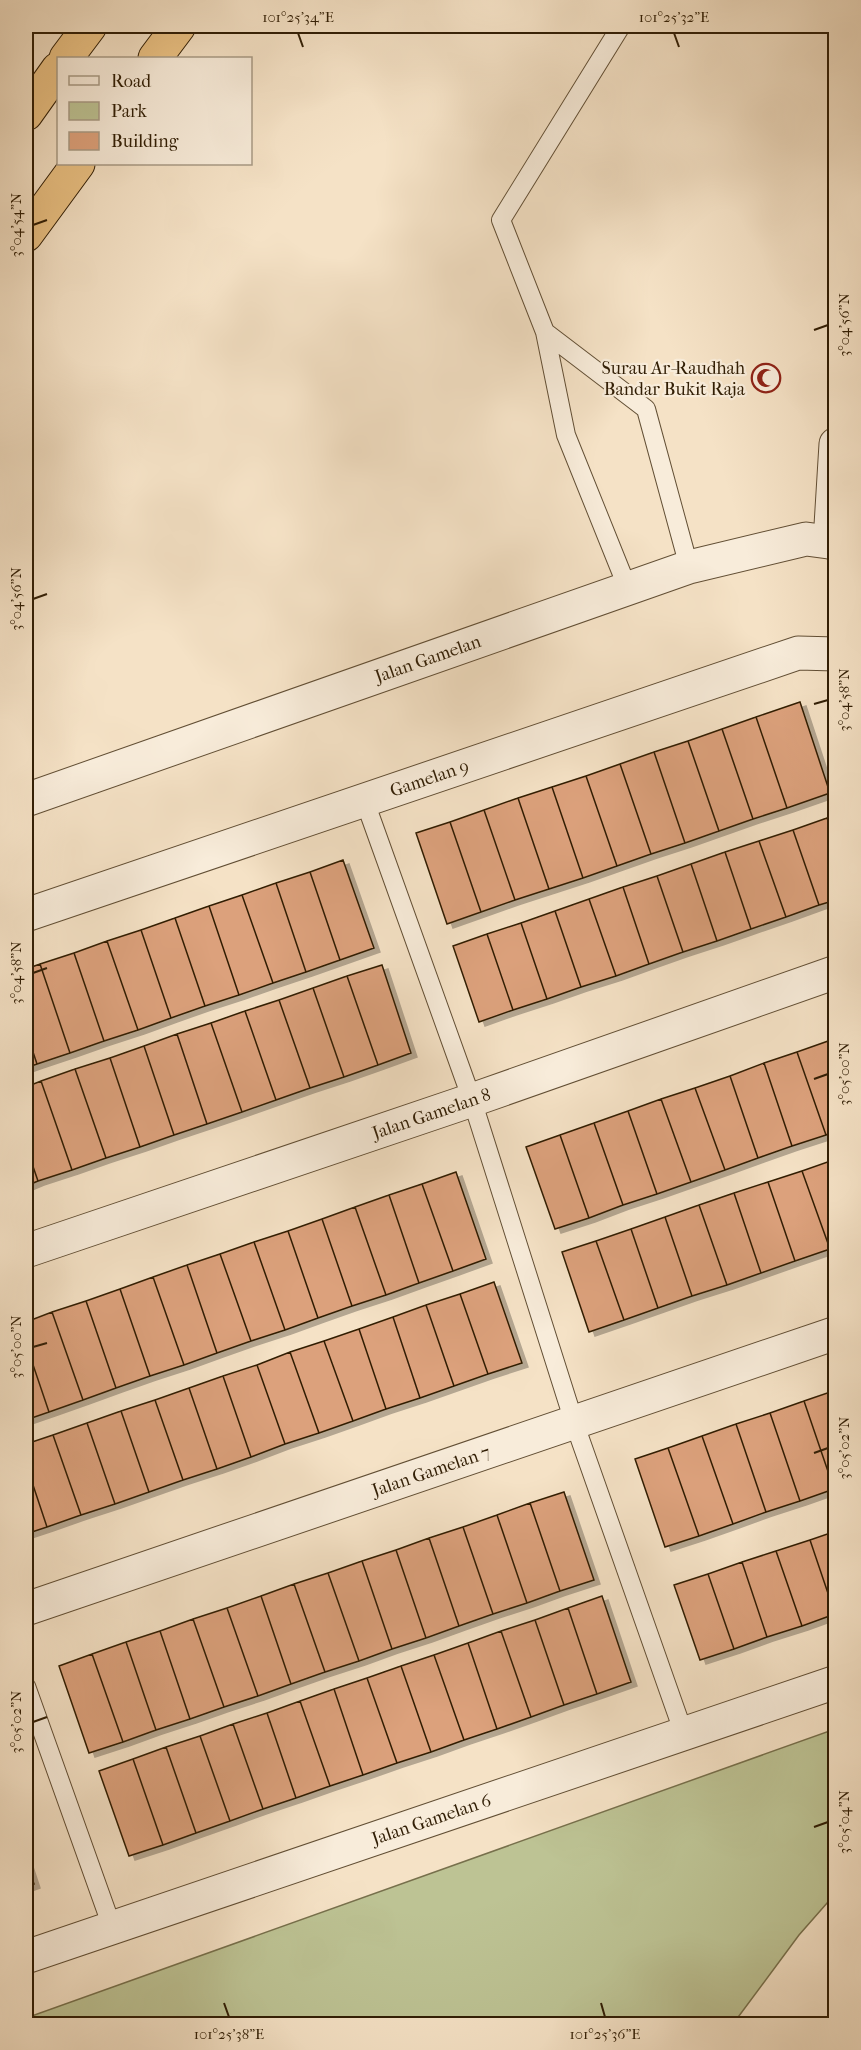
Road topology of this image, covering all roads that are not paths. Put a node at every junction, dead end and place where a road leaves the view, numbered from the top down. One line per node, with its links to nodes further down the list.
1 (90, 26): 4 (highway)
2 (179, 26): 5 (highway)
3 (621, 26): 10 (lane)
4 (67, 57)
5 (156, 57)
6 (57, 70): 7 (highway)
7 (26, 114)
8 (77, 165): 9 (highway)
9 (26, 235)
10 (545, 332): 13 (lane); 14 (lane)
11 (836, 444): 12 (street)
12 (833, 543): 13 (street, Jalan Gamelan)
13 (689, 567): 14 (street, Jalan Gamelan)
14 (628, 589): 17 (street, Jalan Gamelan)
15 (836, 654): 16 (street, Gamelan 9)
16 (364, 799): 18 (street, Gamelan 9); 20 (lane)
17 (26, 800)
18 (26, 915)
19 (836, 972): 20 (street, Jalan Gamelan 8)
20 (472, 1100): 21 (street, Jalan Gamelan 8); 23 (lane)
21 (26, 1251)
22 (836, 1333): 23 (street, Jalan Gamelan 7)
23 (574, 1422): 24 (street, Jalan Gamelan 7); 27 (lane)
24 (26, 1609)
25 (836, 1682): 27 (street, Jalan Gamelan 6)
26 (26, 1686): 28 (lane)
27 (684, 1734): 28 (street, Jalan Gamelan 6)
28 (112, 1927): 29 (street, Jalan Gamelan 6)
29 (26, 1957)

